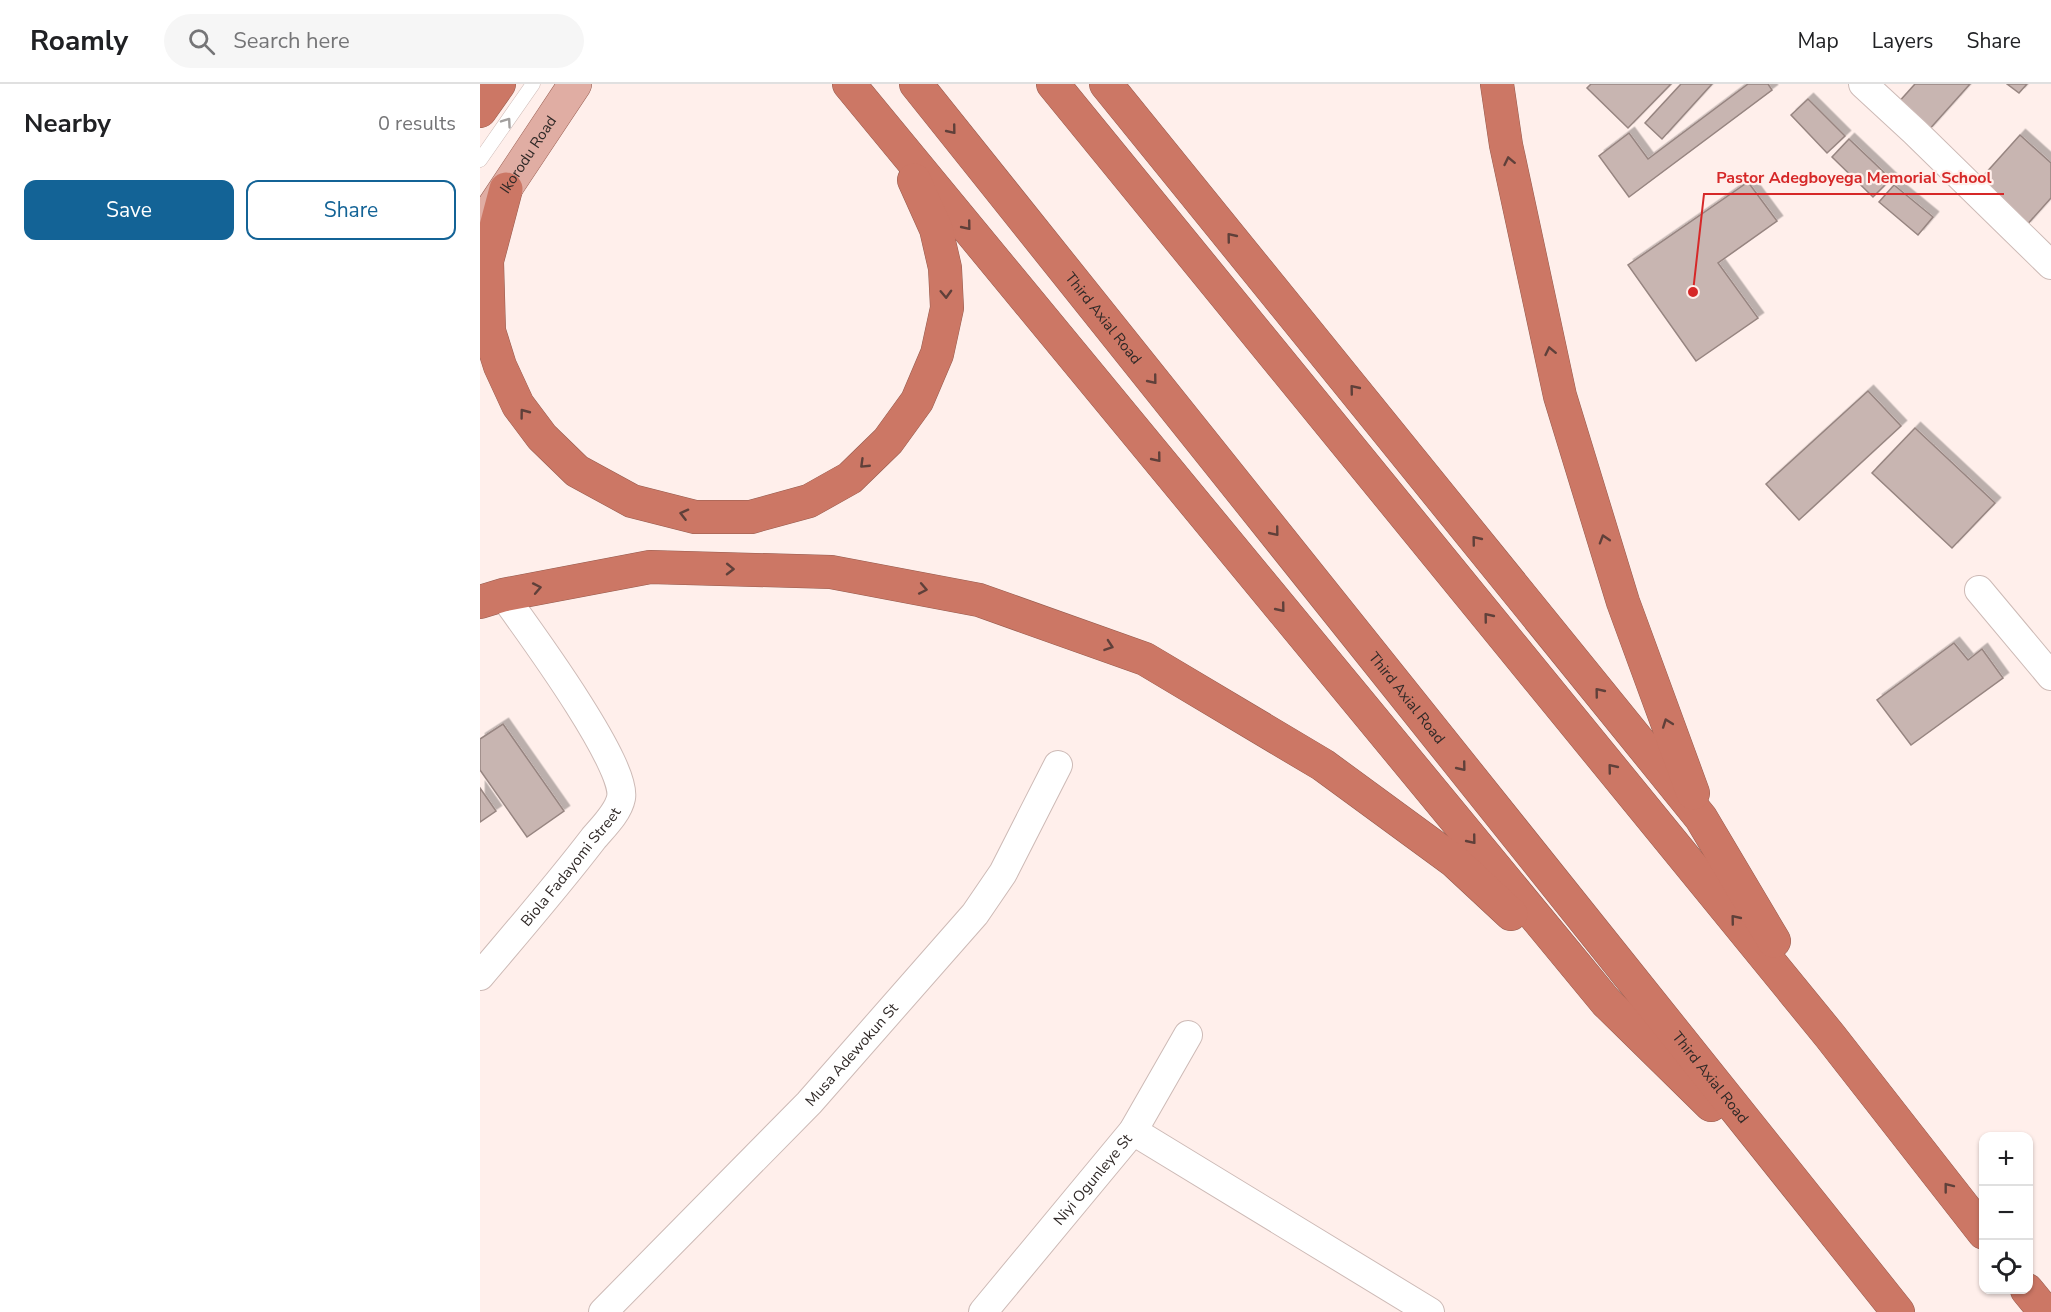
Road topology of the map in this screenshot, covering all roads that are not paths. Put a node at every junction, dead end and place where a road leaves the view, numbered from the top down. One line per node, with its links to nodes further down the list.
1 (499, 84): 10 (highway)
2 (533, 84): 12 (lane, one-way to 2)
3 (575, 84): 13 (main road, Ikorodu Road)
4 (849, 84): 11 (highway)
5 (916, 84): 26 (highway, Third Axial Road, one-way to 26)
6 (1053, 84): 24 (highway, one-way to 6)
7 (1106, 84): 20 (highway, one-way to 7)
8 (1497, 84): 20 (highway, one-way to 8)
9 (1863, 84): 15 (street)
10 (480, 111)
11 (882, 123): 13 (highway, one-way to 13); 22 (highway, one-way to 22)
12 (480, 160)
13 (506, 189): 14 (main road, Ikorodu Road)
14 (480, 226)
15 (2051, 265)
16 (1979, 590): 18 (street)
17 (492, 598): 21 (street, Biola Fadayomi Street); 22 (highway, one-way to 22)
18 (2051, 676)
19 (1058, 765): 29 (street, Musa Adewokun St)
20 (1701, 818): 24 (highway)
21 (480, 976)
22 (1606, 1002): 26 (highway)
23 (1188, 1035): 25 (street, Niyi Ogunleye St)
24 (1830, 1036): 27 (highway, one-way to 24)
25 (1133, 1131): 30 (street, Niyi Ogunleye St); 31 (street)
26 (1815, 1206): 32 (highway, Third Axial Road)
27 (1979, 1228)
28 (2030, 1294): 33 (highway)
29 (603, 1312)
30 (983, 1312)
31 (1430, 1312)
32 (1898, 1312)
33 (2045, 1312)

